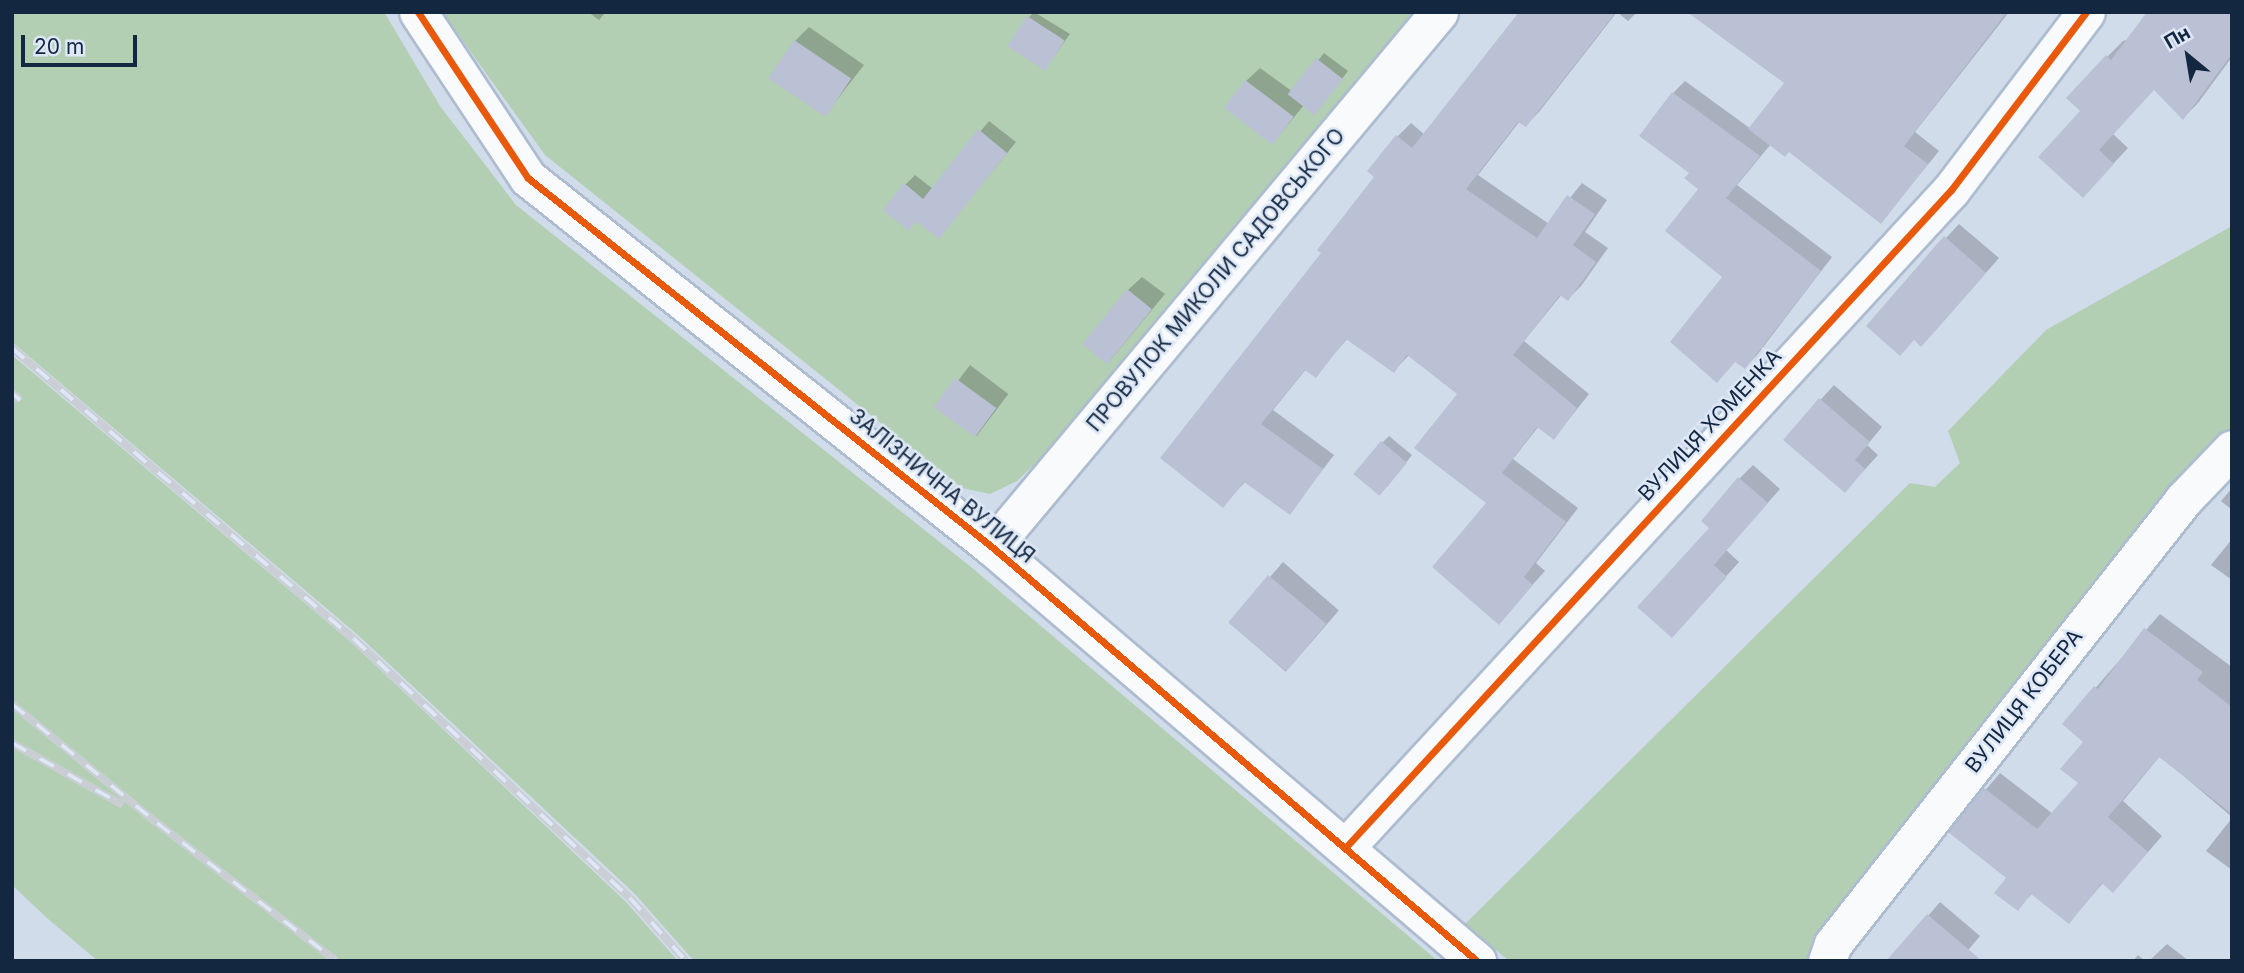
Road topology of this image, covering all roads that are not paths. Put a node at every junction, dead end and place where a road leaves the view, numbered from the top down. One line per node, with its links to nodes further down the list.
1 (418, 12): 5 (street, ЗАЛІЗНИЧНА ВУЛИЦЯ)
2 (1439, 12): 5 (street, ПРОВУЛОК МИКОЛИ САДОВСЬКОГО)
3 (2086, 12): 6 (street, ВУЛИЦЯ ХОМЕНКА)
4 (2232, 449): 8 (street, ВУЛИЦЯ КОБЕРА)
5 (992, 547): 6 (street, ЗАЛІЗНИЧНА ВУЛИЦЯ)
6 (1345, 848): 7 (street, ЗАЛІЗНИЧНА ВУЛИЦЯ)
7 (1476, 961)
8 (1828, 961)

